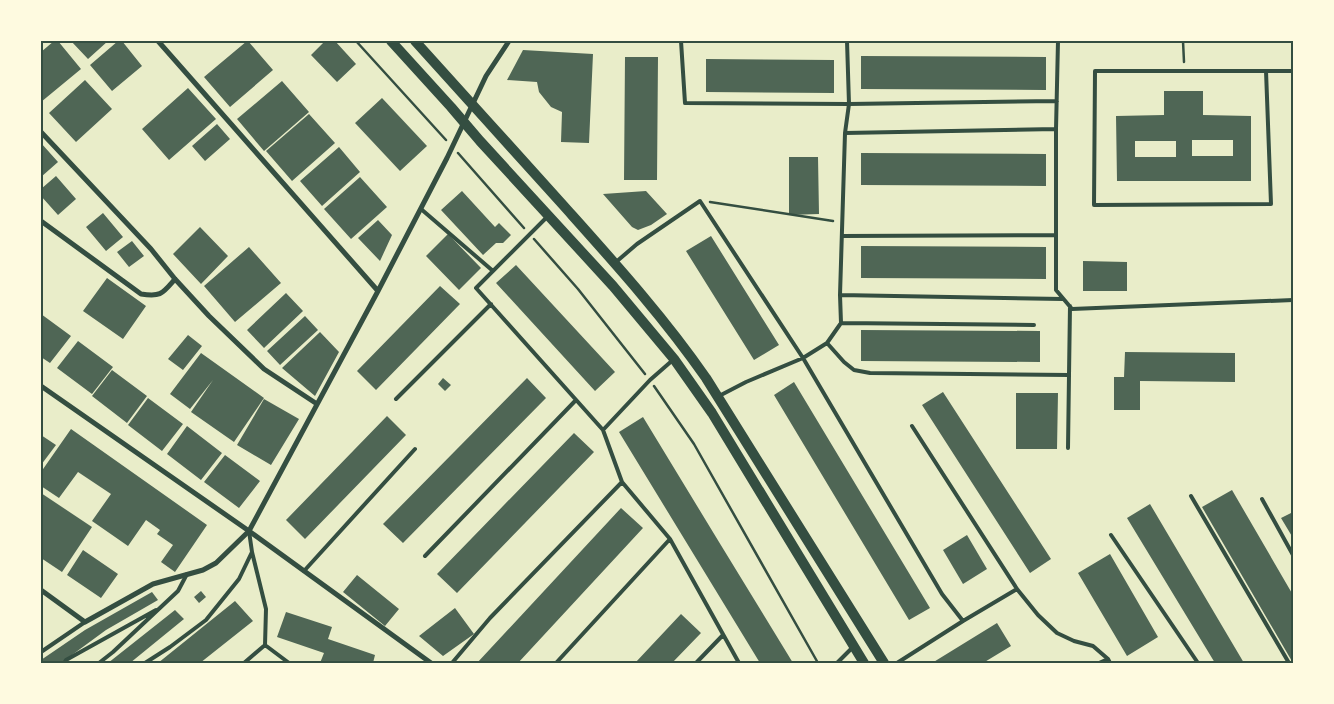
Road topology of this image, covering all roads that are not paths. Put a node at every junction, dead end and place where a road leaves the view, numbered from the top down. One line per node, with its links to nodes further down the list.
1 (158, 41): 25 (street)
2 (391, 41): 13 (main road)
3 (414, 41): 11 (main road)
4 (509, 41): 11 (street)
5 (681, 41): 12 (lane)
6 (847, 41): 12 (lane)
7 (1058, 41): 10 (lane)
8 (1266, 71): 8 (lane); 9 (lane)
9 (1293, 71)
10 (1056, 101): 12 (lane); 14 (lane)
11 (472, 104): 13 (street); 22 (main road)
12 (849, 104): 16 (lane)
13 (464, 122): 17 (street); 18 (main road)
14 (1056, 129): 16 (lane); 20 (lane)
15 (41, 132): 24 (street)
16 (846, 132): 21 (lane)
17 (420, 209): 23 (lane); 25 (street)
18 (548, 216): 23 (lane); 35 (main road)
19 (41, 221): 24 (street)
20 (1056, 234): 21 (lane); 27 (lane)
21 (842, 236): 26 (lane)
22 (615, 263): 34 (lane); 39 (main road)
23 (493, 271): 29 (lane)
24 (175, 279): 42 (street)
25 (378, 291): 42 (street)
26 (840, 295): 27 (lane); 31 (lane)
27 (1063, 299): 30 (lane)
28 (1293, 300): 30 (lane)
29 (491, 304): 40 (lane); 41 (lane)
30 (1070, 306): 36 (lane)
31 (841, 323): 32 (lane); 33 (lane)
32 (1034, 325)
33 (827, 343): 34 (lane); 36 (lane)
34 (804, 358): 39 (lane); 63 (lane)
35 (674, 359): 46 (lane); 67 (main road)
36 (1069, 375): 47 (lane)
37 (41, 386): 52 (street)
38 (1293, 394): 43 (lane)
39 (718, 397): 82 (main road)
40 (396, 399)
41 (576, 400): 46 (lane); 57 (lane)
42 (317, 404): 52 (street)
43 (1292, 419): 44 (lane)
44 (1293, 424)
45 (912, 426): 60 (lane)
46 (603, 430): 49 (lane)
47 (1068, 448)
48 (414, 449): 58 (lane)
49 (622, 482): 54 (lane); 76 (lane)
50 (1191, 496): 86 (lane)
51 (1262, 499): 56 (lane)
52 (249, 531): 55 (lane); 58 (street); 59 (street)
53 (1111, 535): 85 (lane)
54 (670, 539): 65 (lane); 77 (lane)
55 (252, 552): 66 (lane); 72 (lane)
56 (1293, 555)
57 (425, 556)
58 (304, 571): 75 (street)
59 (187, 574): 62 (lane); 64 (street)
60 (1017, 589): 63 (lane); 69 (lane)
61 (41, 590): 64 (street)
62 (160, 608): 70 (lane); 71 (lane)
63 (963, 621): 83 (lane)
64 (85, 622): 68 (lane)
65 (723, 636): 78 (lane); 79 (lane)
66 (265, 645): 73 (lane); 74 (lane)
67 (854, 646): 80 (lane); 81 (main road)
68 (41, 652)
69 (1109, 661): 84 (lane)
70 (64, 663)
71 (98, 663)
72 (145, 663)
73 (244, 663)
74 (289, 663)
75 (431, 663)
76 (452, 663)
77 (556, 663)
78 (696, 663)
79 (739, 663)
80 (837, 663)
81 (864, 663)
82 (884, 663)
83 (897, 663)
84 (1100, 663)
85 (1198, 663)
86 (1289, 663)

